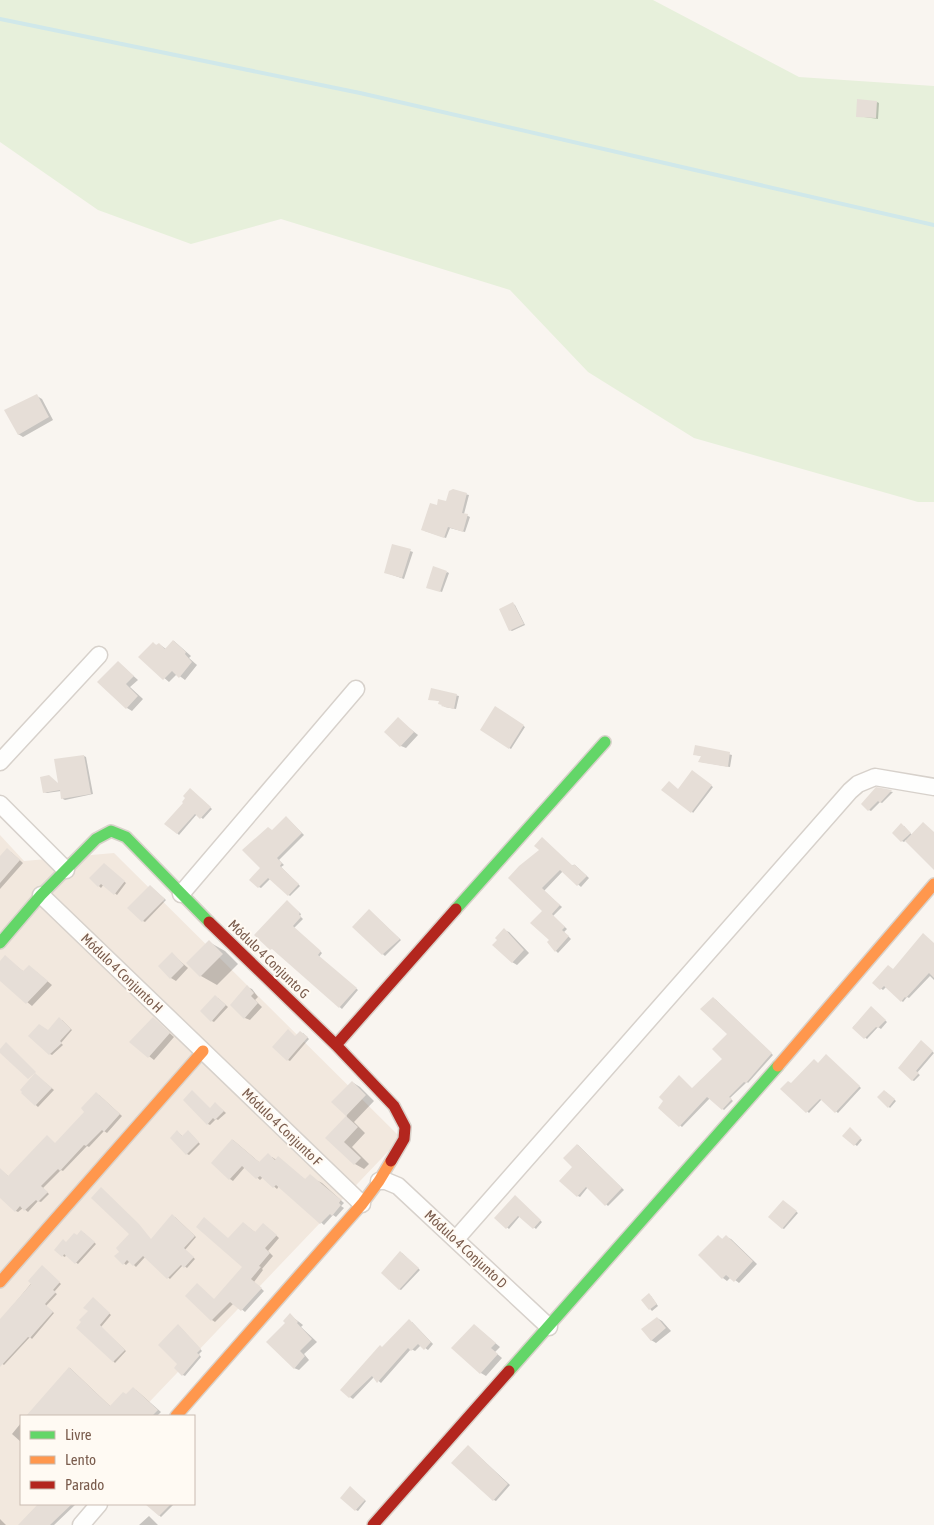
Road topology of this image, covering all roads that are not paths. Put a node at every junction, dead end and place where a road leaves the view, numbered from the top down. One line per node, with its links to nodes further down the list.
1 (99, 655): 4 (street)
2 (356, 689): 9 (street)
3 (605, 742): 12 (street)
4 (0, 762)
5 (934, 788): 16 (street)
6 (0, 804): 7 (street)
7 (66, 870): 9 (street, Módulo 4 Conjunto G); 10 (street, Módulo 4 Conjunto G)
8 (934, 884): 18 (street)
9 (181, 894): 12 (street, Módulo 4 Conjunto G)
10 (41, 895): 11 (street, Módulo 4 Conjunto G); 13 (street, Módulo 4 Conjunto H)
11 (0, 943)
12 (336, 1045): 14 (street, Módulo 4 Conjunto G)
13 (203, 1051): 15 (street, Módulo 4 Conjunto F); 17 (street)
14 (380, 1181): 15 (street, Módulo 4 Conjunto G); 16 (street, Módulo 4 Conjunto D)
15 (362, 1204): 19 (street, Módulo 4 Conjunto G)
16 (456, 1239): 18 (street, Módulo 4 Conjunto D)
17 (0, 1282)
18 (549, 1327): 22 (street)
19 (177, 1415)
20 (99, 1505): 21 (street)
21 (81, 1525)
22 (373, 1525)

